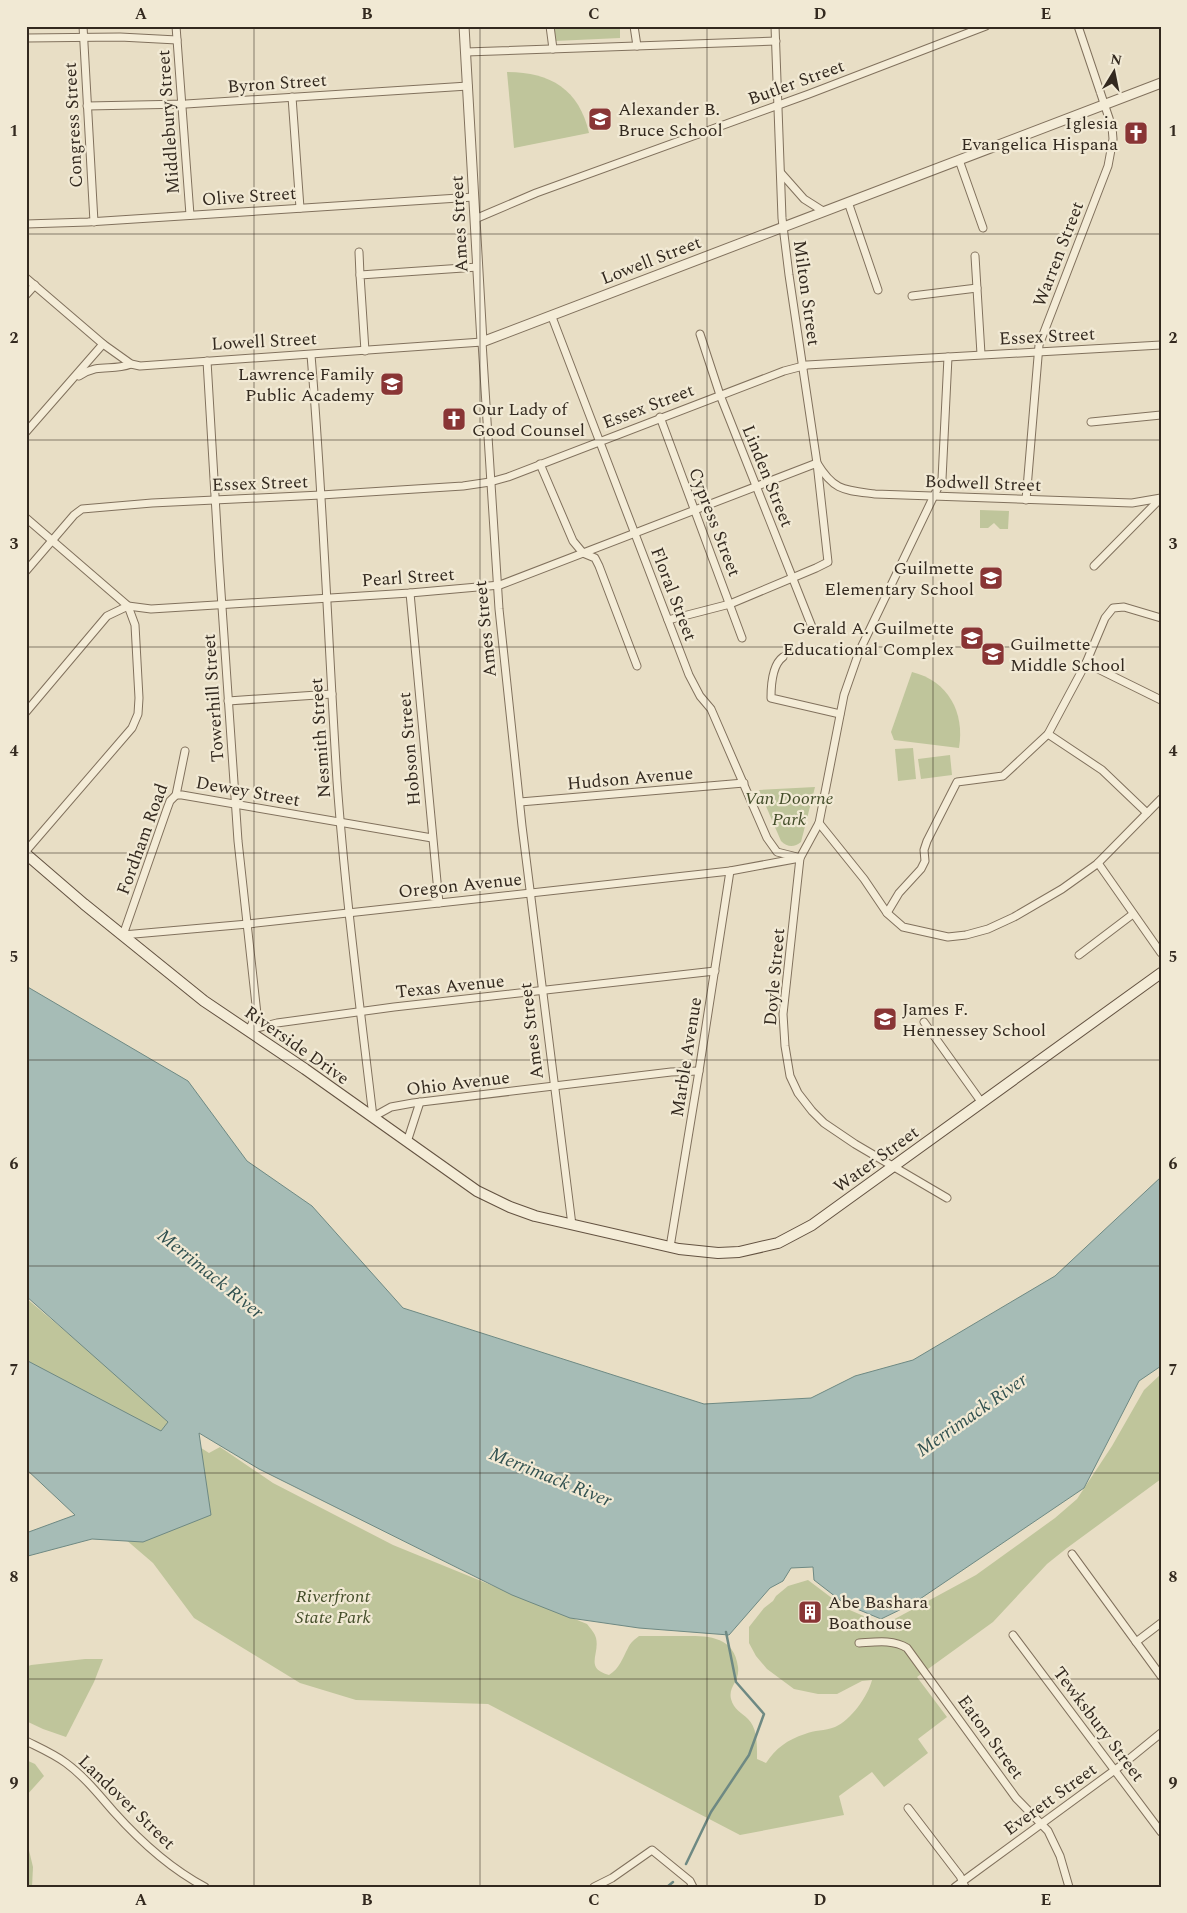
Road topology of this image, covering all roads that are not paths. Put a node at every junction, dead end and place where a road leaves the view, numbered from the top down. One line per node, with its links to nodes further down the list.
1 (83, 26): 10 (street, Congress Street)
2 (176, 26): 11 (street, Middlebury Street)
3 (464, 26): 15 (street, Ames Street)
4 (550, 26): 14 (street)
5 (634, 26): 13 (street)
6 (775, 26): 12 (street, Milton Street)
7 (986, 26): 21 (street, Butler Street)
8 (1078, 26): 20 (street, Warren Street)
9 (26, 38): 10 (street)
10 (84, 38): 11 (street); 22 (street, Congress Street)
11 (177, 40): 19 (street, Middlebury Street)
12 (776, 41): 13 (street); 21 (street, Milton Street)
13 (637, 46): 14 (street)
14 (553, 49): 15 (street)
15 (466, 52): 17 (street, Ames Street)
16 (1161, 83): 20 (street, Lowell Street)
17 (468, 86): 18 (street, Byron Street); 25 (street, Ames Street)
18 (292, 97): 19 (street, Byron Street); 27 (street)
19 (182, 104): 22 (street, Byron Street); 29 (street, Middlebury Street)
20 (1105, 104): 23 (street, Lowell Street); 51 (street, Warren Street)
21 (778, 105): 24 (street, Milton Street); 30 (street, Butler Street)
22 (87, 106): 31 (street, Congress Street)
23 (959, 160): 26 (street, Lowell Street); 34 (street)
24 (780, 173): 28 (street); 33 (street, Milton Street)
25 (474, 197): 27 (street, Olive Street); 30 (street, Ames Street)
26 (848, 202): 28 (street, Lowell Street); 42 (street)
27 (300, 208): 29 (street, Olive Street)
28 (823, 212): 33 (street, Lowell Street)
29 (190, 215): 31 (street, Olive Street)
30 (476, 219): 37 (street, Ames Street)
31 (94, 222): 32 (street, Olive Street)
32 (26, 224)
33 (783, 226): 45 (street, Lowell Street); 57 (street, Milton Street)
34 (983, 228)
35 (359, 252): 38 (street)
36 (975, 256): 41 (street)
37 (478, 267): 38 (street); 47 (street, Ames Street)
38 (360, 275): 50 (street)
39 (26, 278): 40 (street)
40 (35, 286): 43 (street); 48 (street)
41 (977, 288): 44 (street); 53 (street)
42 (878, 290)
43 (26, 295)
44 (912, 296)
45 (552, 317): 47 (street, Lowell Street); 64 (street, Floral Street)
46 (700, 334): 59 (street, Linden Street)
47 (482, 342): 50 (street, Lowell Street); 67 (street, Ames Street)
48 (103, 344): 56 (street); 58 (street, Lowell Street)
49 (1161, 345): 51 (street, Essex Street)
50 (365, 351): 52 (street, Lowell Street)
51 (1039, 352): 53 (street, Essex Street); 73 (street, Warren Street)
52 (311, 354): 55 (street, Lowell Street); 69 (street, Nesmith Street)
53 (981, 354): 54 (street, Essex Street)
54 (948, 357): 57 (street, Essex Street); 70 (street)
55 (208, 361): 56 (street, Lowell Street); 72 (street, Towerhill Street)
56 (131, 364): 58 (street, Lowell Street)
57 (802, 366): 59 (street, Essex Street); 65 (street, Milton Street)
58 (70, 382): 63 (street, Lowell Street)
59 (720, 395): 61 (street, Essex Street); 68 (street, Linden Street)
60 (1161, 415): 62 (street)
61 (660, 417): 64 (street, Essex Street); 74 (street, Cypress Street)
62 (1091, 422)
63 (26, 432)
64 (600, 440): 66 (street, Essex Street); 76 (street, Floral Street)
65 (817, 463): 68 (street, Pearl Street); 70 (street, Bodwell Street); 81 (street, Milton Street)
66 (540, 464): 67 (street, Essex Street); 78 (street)
67 (490, 482): 69 (street, Essex Street); 82 (street, Ames Street)
68 (756, 486): 74 (street, Pearl Street); 81 (street, Linden Street)
69 (321, 495): 72 (street, Essex Street); 84 (street, Nesmith Street)
70 (935, 497): 73 (street, Bodwell Street); 99 (street)
71 (1161, 498): 73 (street, Bodwell Street); 79 (street)
72 (216, 499): 77 (street, Essex Street); 85 (street, Towerhill Street)
73 (1026, 500)
74 (694, 510): 76 (street, Pearl Street); 86 (street, Cypress Street)
75 (26, 518): 77 (street)
76 (635, 533): 78 (street, Pearl Street); 89 (street, Floral Street)
77 (53, 540): 80 (street, Essex Street); 87 (street)
78 (583, 553): 82 (street, Pearl Street); 94 (street)
79 (1094, 566)
80 (26, 571)
81 (792, 578): 86 (street); 90 (street, Linden Street)
82 (497, 586): 83 (street, Pearl Street); 105 (street, Ames Street)
83 (410, 593): 84 (street, Pearl Street); 110 (street, Hobson Street)
84 (327, 598): 85 (street, Pearl Street); 95 (street, Nesmith Street)
85 (221, 604): 87 (street, Pearl Street); 97 (street, Towerhill Street)
86 (730, 604): 89 (street); 91 (street, Cypress Street)
87 (128, 606): 98 (street); 111 (street)
88 (1161, 618): 93 (street)
89 (668, 620): 102 (street, Floral Street)
90 (812, 627)
91 (742, 638)
92 (783, 658): 99 (street)
93 (1086, 663): 96 (street); 100 (street)
94 (637, 666)
95 (332, 694): 97 (street); 108 (street, Nesmith Street)
96 (1161, 700)
97 (228, 701): 106 (street, Towerhill Street)
98 (26, 712)
99 (840, 714): 109 (street)
100 (1048, 734): 107 (street); 118 (street)
101 (185, 751): 103 (street, Fordham Road)
102 (744, 783): 105 (street, Hudson Avenue); 112 (street, Floral Street)
103 (176, 795): 106 (street, Dewey Street); 121 (street, Fordham Road)
104 (1161, 798): 107 (street)
105 (520, 802): 115 (street, Ames Street)
106 (235, 804): 108 (street, Dewey Street); 120 (street, Towerhill Street)
107 (1147, 813): 113 (street)
108 (341, 822): 110 (street, Dewey Street); 117 (street, Nesmith Street)
109 (819, 823): 112 (street); 118 (street)
110 (432, 838): 116 (street, Hobson Street)
111 (26, 853): 121 (main road, Riverside Drive)
112 (800, 858): 114 (street, Oregon Avenue); 136 (street, Doyle Street)
113 (1098, 863): 118 (street); 119 (street)
114 (730, 871): 115 (street, Oregon Avenue); 124 (street, Marble Avenue)
115 (531, 893): 116 (street, Oregon Avenue); 126 (street, Ames Street)
116 (439, 903): 117 (street, Oregon Avenue)
117 (350, 913): 120 (street, Oregon Avenue); 127 (street, Nesmith Street)
118 (888, 913)
119 (1133, 914): 122 (street); 123 (street)
120 (248, 924): 121 (street, Oregon Avenue); 129 (street, Towerhill Street)
121 (123, 935): 129 (main road, Riverside Drive)
122 (1161, 953)
123 (1079, 955)
124 (715, 971): 126 (street, Texas Avenue); 130 (street, Marble Avenue)
125 (1161, 974): 133 (main road, Water Street)
126 (543, 990): 127 (street, Texas Avenue); 131 (street, Ames Street)
127 (361, 1011): 129 (street, Texas Avenue); 134 (street, Nesmith Street)
128 (924, 1022): 133 (street)
129 (249, 1030): 134 (main road, Riverside Drive)
130 (699, 1071): 131 (street, Ohio Avenue); 139 (street, Marble Avenue)
131 (554, 1087): 132 (street, Ohio Avenue); 138 (street, Ames Street)
132 (420, 1102): 134 (street, Ohio Avenue); 135 (street)
133 (982, 1103): 136 (main road, Water Street)
134 (372, 1118): 135 (main road, Riverside Drive)
135 (407, 1142): 138 (main road, Riverside Drive)
136 (893, 1166): 137 (street, Doyle Street); 139 (main road, Water Street)
137 (946, 1198)
138 (572, 1225): 139 (main road, Water Street)
139 (670, 1247)
140 (1072, 1554): 143 (street)
141 (1161, 1623): 143 (street)
142 (1013, 1635): 148 (street, Tewksbury Street)
143 (1136, 1642): 145 (street)
144 (859, 1643): 150 (street, Eaton Street)
145 (1161, 1676)
146 (1161, 1733): 148 (street, Everett Street)
147 (26, 1741): 153 (street, Landover Street)
148 (1115, 1770): 150 (street, Everett Street); 151 (street, Tewksbury Street)
149 (908, 1808): 152 (street)
150 (1042, 1824): 152 (street, Everett Street); 157 (street, Eaton Street)
151 (1161, 1832)
152 (964, 1884): 156 (street, Everett Street)
153 (205, 1887)
154 (594, 1887): 155 (street)
155 (693, 1887)
156 (956, 1887)
157 (1068, 1887)

